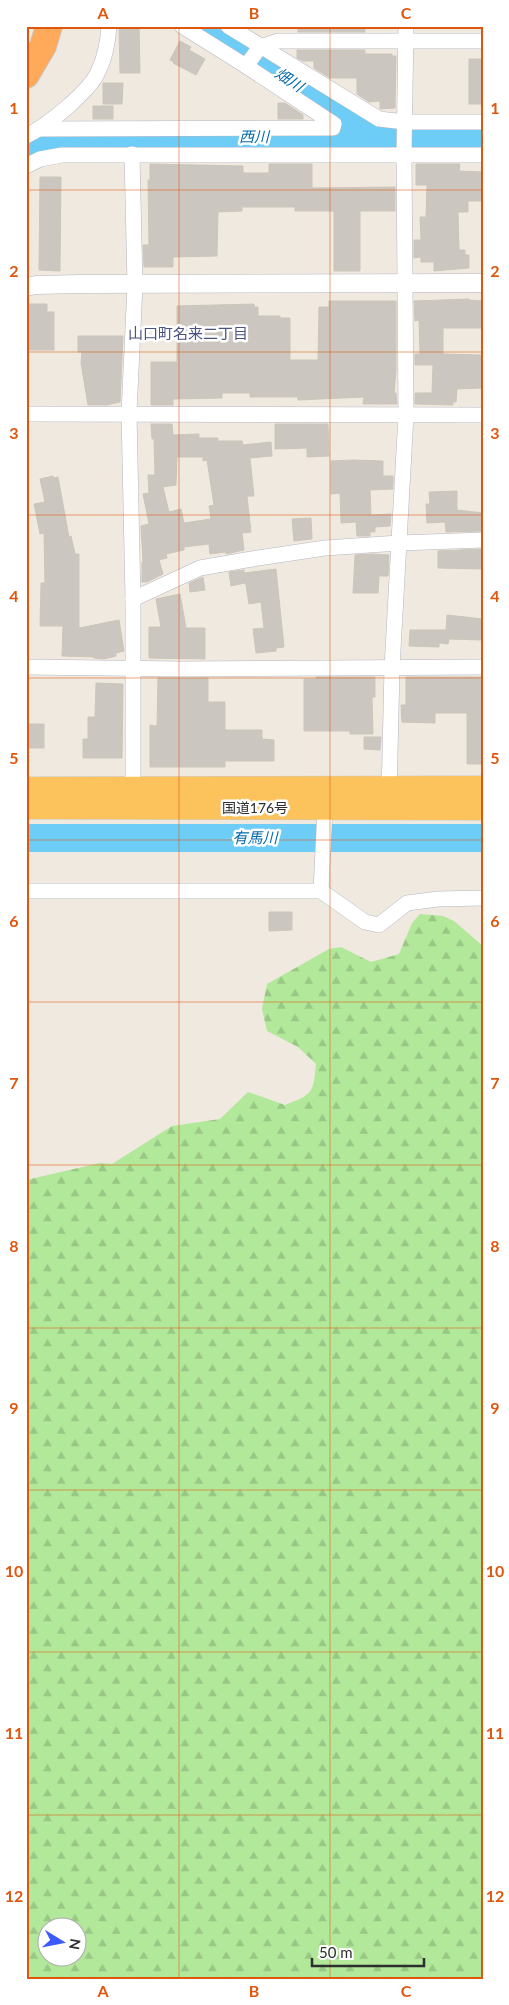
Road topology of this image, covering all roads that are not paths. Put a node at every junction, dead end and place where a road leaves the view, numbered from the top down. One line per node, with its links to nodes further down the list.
1 (30, 26): 7 (highway)
2 (49, 26): 12 (highway)
3 (109, 26): 15 (street)
4 (182, 26): 11 (street)
5 (228, 26): 10 (street)
6 (406, 26): 9 (street)
7 (26, 37)
8 (483, 41): 9 (street)
9 (405, 42): 10 (street); 14 (street)
10 (259, 48): 11 (street); 14 (street)
11 (247, 64): 15 (street)
12 (26, 76)
13 (483, 122): 14 (street)
14 (405, 124): 17 (street)
15 (40, 129): 16 (street)
16 (26, 136)
17 (404, 153): 18 (street); 19 (street); 21 (street)
18 (132, 154): 20 (street); 23 (street)
19 (483, 155)
20 (26, 166)
21 (404, 283): 22 (street); 23 (street); 28 (street)
22 (483, 283)
23 (135, 285): 24 (street); 25 (street)
24 (26, 287)
25 (130, 413): 26 (street); 28 (street); 31 (street)
26 (26, 414)
27 (483, 414): 28 (street)
28 (406, 415): 30 (street)
29 (483, 540): 30 (street)
30 (399, 543): 31 (street); 34 (street)
31 (133, 599): 33 (street)
32 (26, 667): 33 (street)
33 (132, 668): 34 (street); 38 (street)
34 (392, 668): 35 (street); 39 (street)
35 (483, 668)
36 (483, 788): 39 (highway, 国道176号)
37 (26, 789): 38 (highway, 国道176号)
38 (133, 789): 39 (highway, 国道176号)
39 (389, 798): 41 (highway, 国道176号); 42 (highway, 国道176号)
40 (26, 807): 42 (highway, 国道176号)
41 (483, 808)
42 (324, 815): 44 (street)
43 (26, 891): 44 (street)
44 (321, 891): 45 (street)
45 (483, 898)

